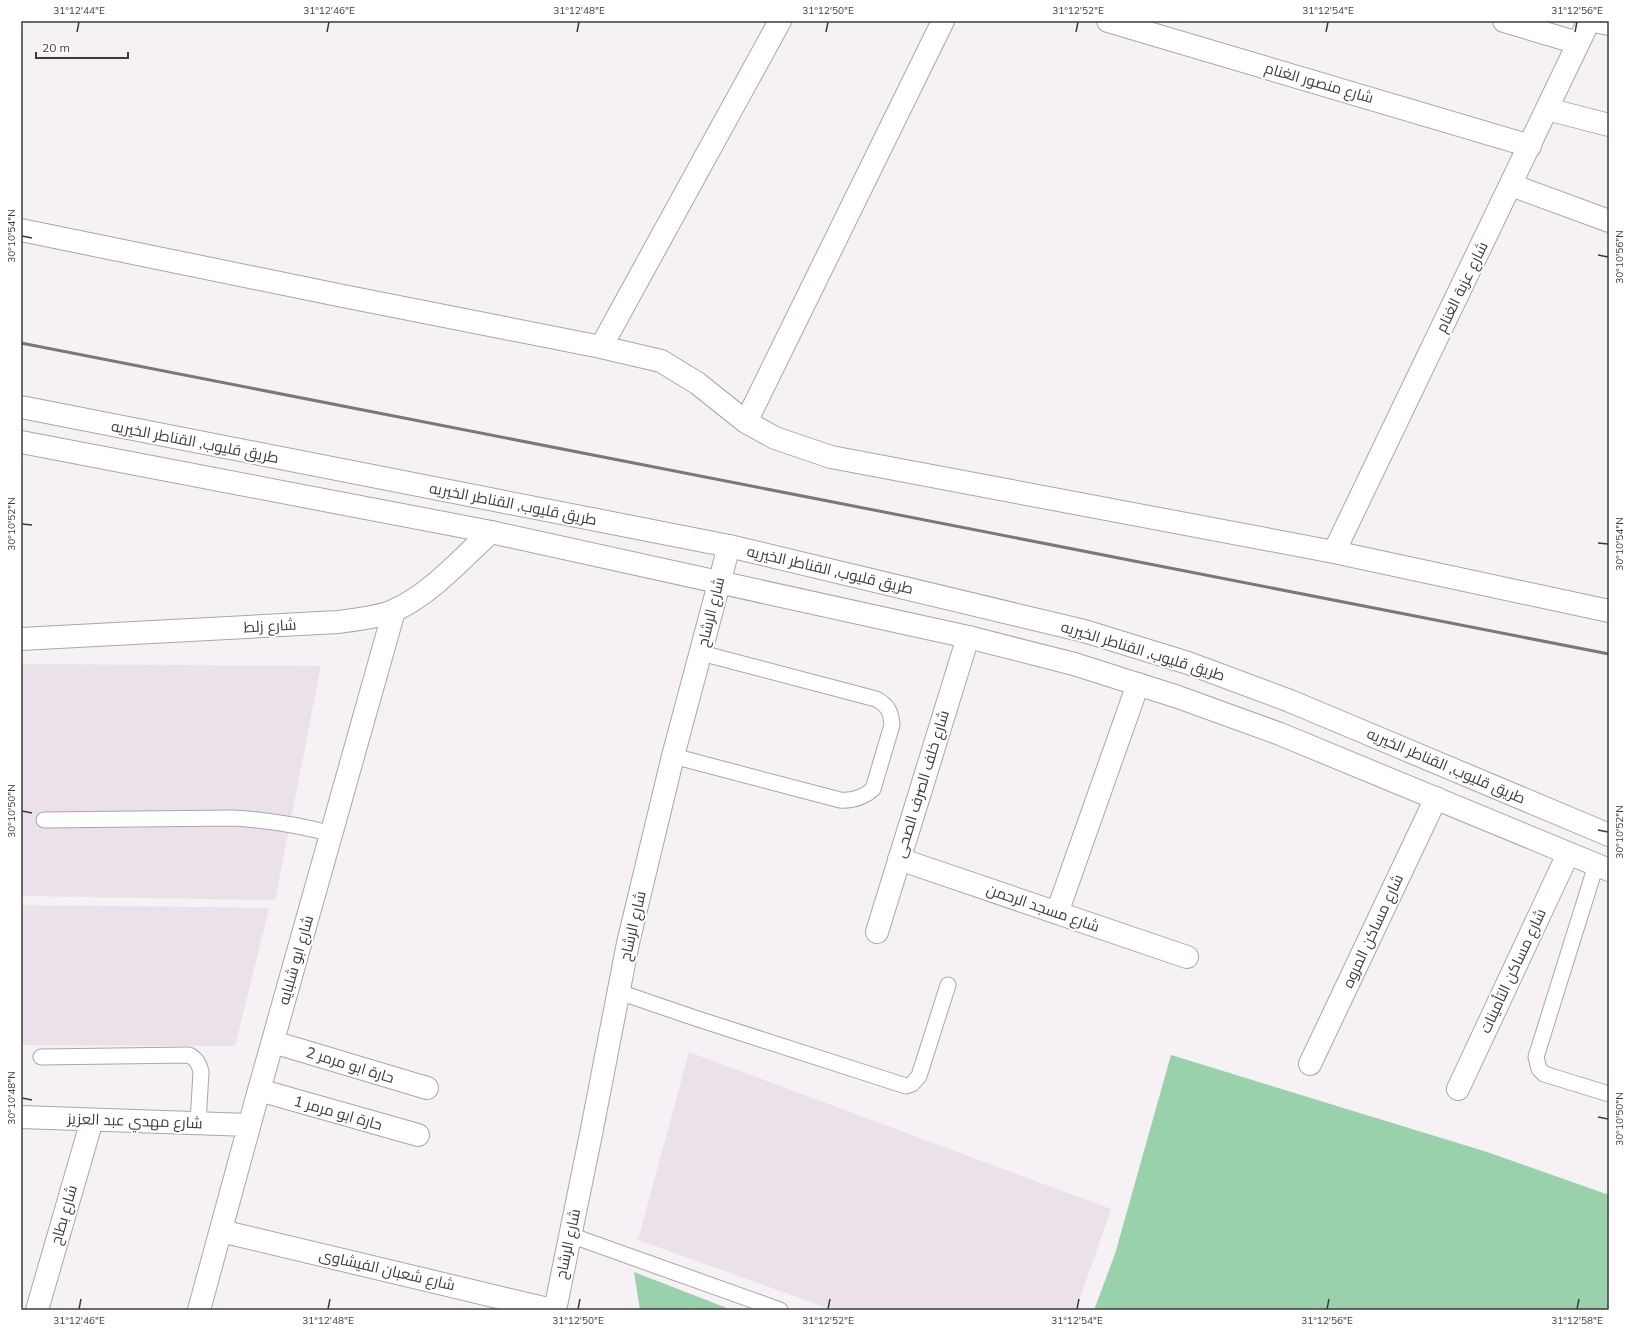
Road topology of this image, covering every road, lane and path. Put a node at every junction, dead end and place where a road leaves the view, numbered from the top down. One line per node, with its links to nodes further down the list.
1 (780, 21): 15 (street)
2 (943, 21): 17 (street)
3 (1108, 21): 11 (street, شارع منصور الغنام)
4 (1504, 21): 8 (street)
5 (1588, 21): 8 (street, شارع عزبة الغنام)
6 (1595, 21): 7 (street)
7 (1609, 24)
8 (1578, 43): 9 (street, شارع عزبة الغنام)
9 (1547, 109): 10 (street); 11 (street, شارع عزبة الغنام)
10 (1609, 125)
11 (1530, 146): 12 (street, شارع عزبة الغنام)
12 (1511, 185): 13 (street); 21 (street, شارع عزبة الغنام)
13 (1609, 221)
14 (21, 230): 15 (street)
15 (601, 347): 17 (street)
16 (21, 408): 20 (street, طريق قليوب, القناطر الخيريه)
17 (746, 422): 21 (street)
18 (21, 442): 19 (street)
19 (491, 532): 22 (street); 23 (street, شارع زلط)
20 (729, 546): 22 (street, شارع الرشاح); 33 (street, طريق قليوب, القناطر الخيريه)
21 (1334, 552): 24 (street)
22 (719, 581): 25 (street); 27 (street, شارع الرشاح)
23 (394, 611): 26 (street, شارع زلط); 32 (street, شارع ابو شلبايه)
24 (1609, 611)
25 (968, 637): 28 (street); 35 (street, شارع خلف الصرف الصحى)
26 (21, 639)
27 (701, 653): 29 (street, شارع الرشاح); 29 (lane)
28 (1138, 684): 30 (street); 37 (street)
29 (672, 756): 41 (street, شارع الرشاح)
30 (1436, 798): 34 (street); 44 (street, شارع مساكن المروه)
31 (44, 820): 32 (lane)
32 (332, 834): 42 (street, شارع ابو شلبايه)
33 (1609, 835)
34 (1568, 854): 36 (street); 46 (street, شارع مساكن التأمينات)
35 (899, 859): 37 (street, شارع مسجد الرحمن); 38 (street, شارع خلف الصرف الصحى)
36 (1603, 867): 48 (lane)
37 (1057, 913): 39 (street, شارع مسجد الرحمن)
38 (877, 932)
39 (1187, 956)
40 (948, 984): 41 (lane)
41 (619, 992): 55 (street, شارع الرشاح)
42 (273, 1042): 45 (street, حارة ابو مرمر 2); 47 (street, شارع ابو شلبايه)
43 (41, 1056): 51 (lane)
44 (1310, 1064)
45 (427, 1088)
46 (1458, 1089)
47 (259, 1090): 52 (street, شارع ابو شلبايه); 53 (street, حارة ابو مرمر 1)
48 (1609, 1094)
49 (21, 1117): 50 (street, شارع مهدي عبد العزيز)
50 (92, 1120): 51 (street, شارع مهدي عبد العزيز); 56 (street, شارع بطاح)
51 (198, 1123): 52 (street, شارع مهدي عبد العزيز)
52 (249, 1125): 54 (street, شارع ابو شلبايه)
53 (418, 1135)
54 (221, 1231): 57 (street, شارع ابو شلبايه); 58 (street, شارع شعبان الفيشاوى)
55 (570, 1235): 58 (street, شارع الرشاح); 59 (lane)
56 (37, 1310)
57 (199, 1310)
58 (553, 1310)
59 (780, 1310)

